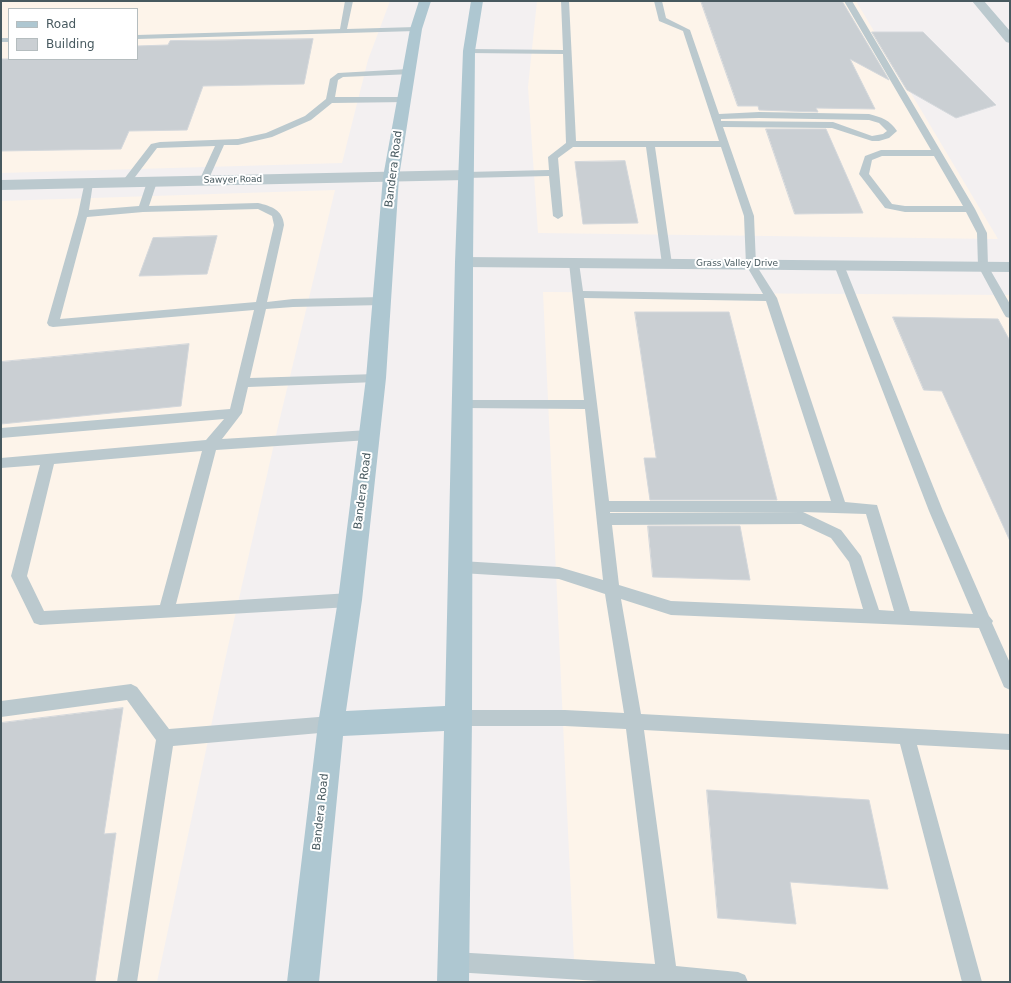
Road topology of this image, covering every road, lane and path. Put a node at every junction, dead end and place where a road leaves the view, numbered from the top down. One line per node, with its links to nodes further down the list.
1 (350, 1): 9 (lane)
2 (425, 1): 8 (main road, Bandera Road)
3 (477, 1): 12 (main road)
4 (565, 1): 13 (lane)
5 (658, 1): 17 (lane)
6 (848, 1): 22 (lane)
7 (978, 1): 11 (street)
8 (416, 29): 9 (lane); 14 (main road, Bandera Road)
9 (343, 31): 10 (lane)
10 (138, 37)
11 (1010, 39)
12 (470, 51): 13 (lane); 24 (main road)
13 (566, 52): 19 (lane)
14 (409, 72): 15 (lane); 16 (main road, Bandera Road)
15 (330, 100): 16 (lane); 18 (lane)
16 (404, 100): 25 (main road, Bandera Road)
17 (716, 120): 17 (lane); 21 (lane)
18 (221, 142): 26 (lane); 27 (lane)
19 (571, 144): 20 (lane); 23 (lane)
20 (650, 144): 21 (lane); 37 (lane)
21 (725, 144): 38 (lane)
22 (936, 153): 32 (lane); 32 (lane)
23 (554, 173): 24 (lane); 34 (lane)
24 (466, 175): 25 (street, Sawyer Road); 35 (main road)
25 (391, 177): 26 (street, Sawyer Road); 44 (main road, Bandera Road)
26 (204, 181): 28 (street, Sawyer Road)
27 (126, 182): 28 (street, Sawyer Road); 29 (street, Sawyer Road)
28 (152, 182): 31 (lane)
29 (88, 183): 30 (street, Sawyer Road); 33 (lane)
30 (1, 185)
31 (143, 209): 33 (lane); 45 (lane)
32 (970, 209): 40 (lane)
33 (83, 214): 45 (lane)
34 (558, 216)
35 (464, 262): 36 (street, Grass Valley Drive); 49 (main road)
36 (574, 263): 37 (street, Grass Valley Drive); 42 (lane)
37 (667, 264): 38 (street, Grass Valley Drive)
38 (751, 264): 39 (street, Grass Valley Drive); 43 (lane)
39 (839, 265): 40 (street, Grass Valley Drive); 65 (lane)
40 (983, 266): 41 (street, Grass Valley Drive); 46 (lane)
41 (1010, 266)
42 (579, 294): 43 (lane); 50 (lane)
43 (772, 298): 57 (lane)
44 (382, 301): 45 (lane); 47 (main road, Bandera Road)
45 (260, 306): 48 (lane)
46 (1010, 314)
47 (376, 378): 48 (lane); 53 (main road, Bandera Road)
48 (243, 383): 51 (lane)
49 (463, 404): 50 (lane); 59 (main road)
50 (590, 405): 58 (lane)
51 (236, 413): 52 (lane); 54 (lane)
52 (1, 434)
53 (369, 435): 54 (lane); 61 (main road, Bandera Road)
54 (210, 445): 55 (lane); 62 (lane)
55 (48, 459): 56 (lane); 62 (lane)
56 (1, 463)
57 (840, 507): 58 (lane); 64 (lane)
58 (603, 512): 60 (lane); 63 (lane)
59 (461, 567): 60 (lane); 68 (main road)
60 (612, 589): 63 (lane); 69 (lane)
61 (350, 600): 62 (lane); 70 (main road, Bandera Road)
62 (166, 611)
63 (874, 616): 64 (lane)
64 (904, 617): 65 (lane)
65 (985, 621): 66 (lane)
66 (1010, 682)
67 (1, 709): 72 (lane)
68 (459, 718): 69 (lane); 70 (main road); 74 (main road)
69 (634, 722): 71 (lane); 75 (lane)
70 (331, 724): 72 (lane); 77 (main road, Bandera Road)
71 (906, 736): 73 (lane); 79 (lane)
72 (165, 738): 76 (lane)
73 (1010, 742)
74 (454, 972): 75 (lane)
75 (668, 979): 78 (lane)
76 (127, 982)
77 (303, 982)
78 (738, 982)
79 (972, 982)

